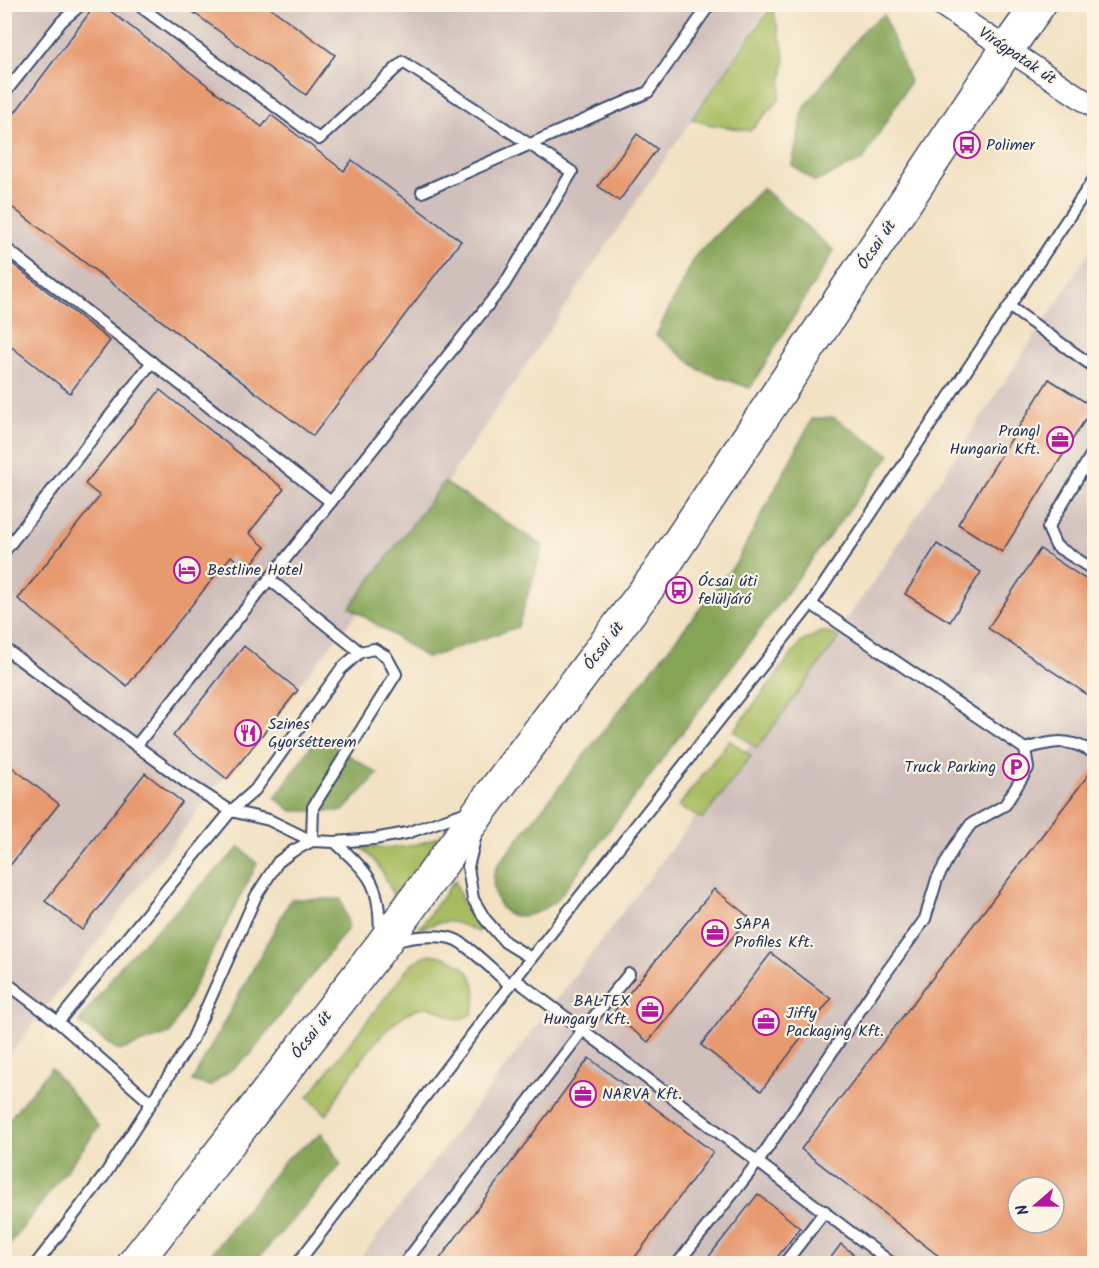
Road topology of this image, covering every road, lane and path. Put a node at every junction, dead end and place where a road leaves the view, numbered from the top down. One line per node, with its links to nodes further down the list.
1 (82, 4): 7 (lane)
2 (136, 4): 9 (lane)
3 (710, 4): 9 (lane)
4 (940, 4): 6 (street, Virágpatak út)
5 (1039, 4): 6 (main road, Ócsai út)
6 (1007, 49): 8 (street, Virágpatak út); 27 (main road, Ócsai út)
7 (4, 94)
8 (1095, 107)
9 (528, 145): 11 (lane); 17 (lane)
10 (1095, 179): 13 (lane)
11 (422, 192)
12 (4, 247): 14 (lane)
13 (1010, 307): 15 (lane); 21 (lane)
14 (152, 362): 17 (lane); 18 (lane)
15 (1095, 367)
16 (1095, 450): 19 (lane)
17 (331, 502): 20 (lane)
18 (4, 552)
19 (1095, 570)
20 (269, 579): 23 (lane); 24 (lane)
21 (811, 604): 25 (lane); 32 (lane)
22 (4, 648): 24 (lane)
23 (360, 652): 28 (lane); 29 (lane)
24 (136, 746): 28 (lane)
25 (1025, 749): 26 (lane); 39 (lane)
26 (1095, 753)
27 (484, 805): 30 (lane); 31 (main road, Ócsai út); 32 (lane)
28 (231, 811): 29 (lane); 36 (lane)
29 (312, 841): 30 (lane); 38 (lane)
30 (335, 842): 31 (lane)
31 (380, 948): 35 (lane); 42 (main road, Ócsai út)
32 (531, 958): 35 (lane)
33 (629, 974): 37 (lane)
34 (4, 981): 36 (lane)
35 (512, 982): 37 (lane); 43 (lane)
36 (58, 1022): 38 (lane)
37 (583, 1030): 39 (lane); 44 (lane)
38 (151, 1103): 41 (lane)
39 (758, 1162): 40 (lane); 45 (lane)
40 (825, 1212): 46 (lane); 47 (lane)
41 (36, 1263)
42 (134, 1263)
43 (297, 1263)
44 (404, 1263)
45 (677, 1263)
46 (784, 1263)
47 (892, 1263)

